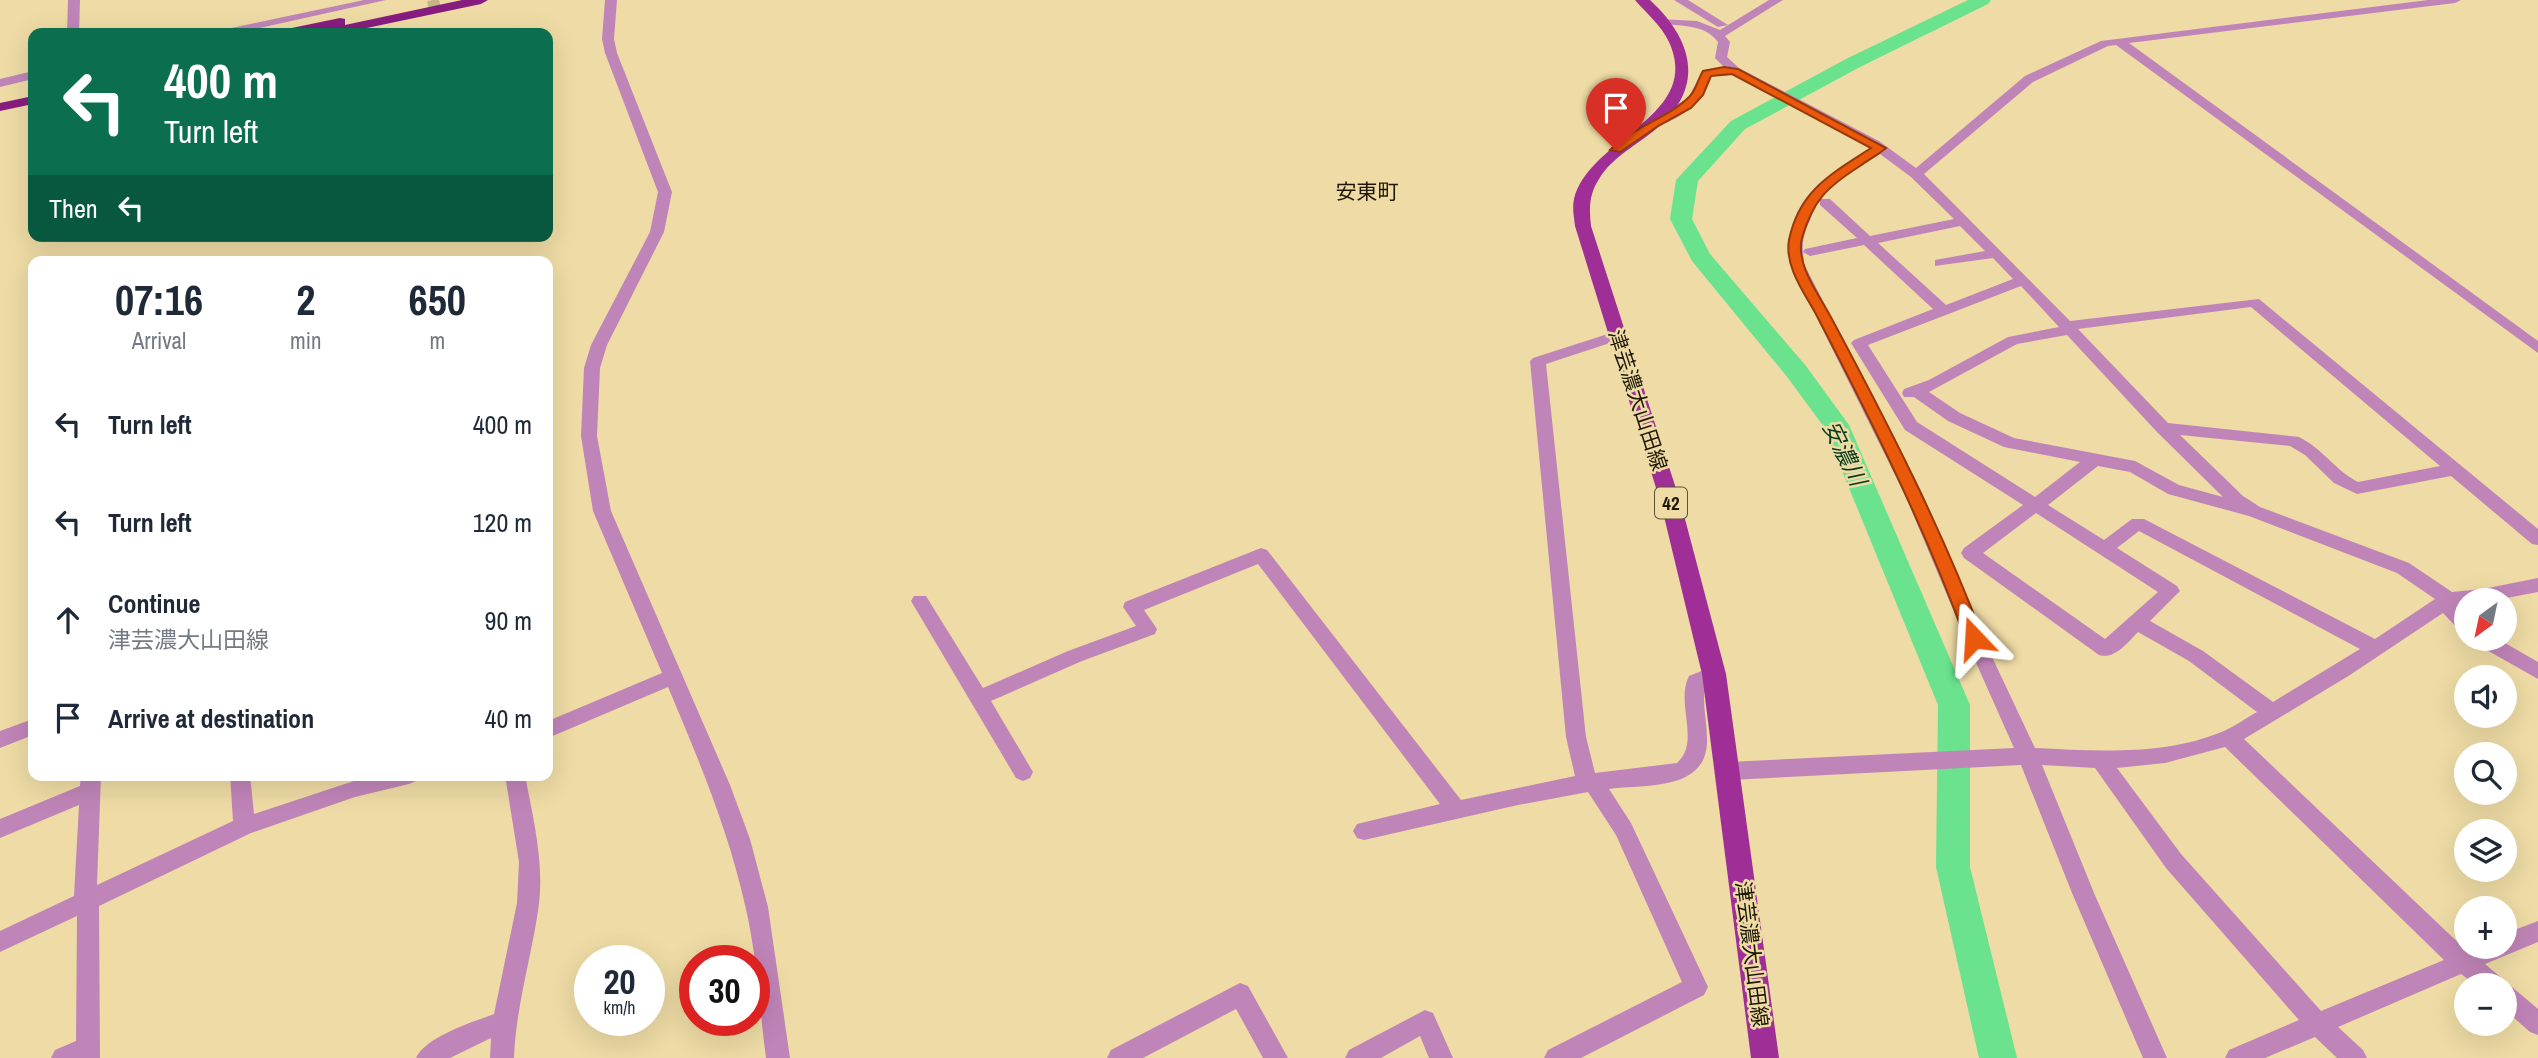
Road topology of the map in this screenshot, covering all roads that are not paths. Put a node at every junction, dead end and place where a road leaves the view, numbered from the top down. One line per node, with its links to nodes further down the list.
1 (74, 0): 11 (street)
2 (380, 0): 12 (street)
3 (443, 0): 13 (highway)
4 (481, 0): 14 (highway)
5 (611, 0): 56 (street)
6 (1642, 0): 10 (main road, 津芸濃大山田線 / 42)
7 (1680, 0): 15 (street)
8 (1777, 0): 15 (street)
9 (2455, 0): 16 (street)
10 (1663, 21): 15 (street); 24 (main road, 津芸濃大山田線 / 42)
11 (73, 28)
12 (261, 28)
13 (311, 28)
14 (349, 28)
15 (1724, 34): 17 (street)
16 (2117, 40): 26 (street); 37 (street)
17 (1735, 71): 24 (street); 25 (street)
18 (28, 76): 19 (street)
19 (0, 83)
20 (28, 91): 21 (highway)
21 (0, 98)
22 (28, 101): 23 (highway)
23 (0, 107)
24 (1654, 124): 36 (main road, 津芸濃大山田線 / 42)
25 (1877, 146): 26 (street); 63 (street)
26 (1916, 174): 28 (street)
27 (1825, 202): 29 (street)
28 (1964, 221): 29 (street); 31 (street)
29 (1868, 241): 30 (street); 34 (street)
30 (1810, 252)
31 (1996, 253): 32 (street); 33 (street)
32 (1940, 263)
33 (2023, 280): 34 (street); 35 (street)
34 (1945, 312): 39 (street)
35 (2069, 328): 38 (street); 40 (street); 42 (street)
36 (1617, 336): 55 (main road, 津芸濃大山田線 / 42); 70 (street)
37 (2538, 348)
38 (1918, 392): 39 (street); 41 (street)
39 (1893, 397): 43 (street)
40 (2163, 428): 42 (street); 44 (street)
41 (2096, 459): 43 (street); 44 (street)
42 (2455, 469): 45 (street)
43 (2036, 505): 46 (street); 51 (street)
44 (2254, 511): 48 (street)
45 (2538, 539)
46 (2105, 548): 51 (street); 52 (street)
47 (2538, 585): 48 (street)
48 (2449, 599): 50 (street); 52 (street)
49 (920, 601): 57 (street)
50 (2454, 615)
51 (2137, 622): 58 (street)
52 (2375, 648): 58 (street)
53 (2504, 651): 54 (street)
54 (2538, 671)
55 (1714, 674): 65 (main road, 津芸濃大山田線 / 42); 70 (street)
56 (672, 677): 59 (street); 91 (street)
57 (979, 698): 66 (street); 72 (street)
58 (2272, 712): 61 (street)
59 (553, 728)
60 (28, 729): 62 (street)
61 (2229, 738): 64 (street); 81 (street)
62 (0, 741)
63 (2023, 756): 64 (street); 65 (street); 98 (street)
64 (2100, 760): 85 (street)
65 (1737, 770): 97 (main road, 津芸濃大山田線 / 42)
66 (1023, 772)
67 (240, 781): 73 (street)
68 (515, 781): 84 (street)
69 (354, 782): 73 (street)
70 (1590, 782): 72 (street); 96 (street)
71 (91, 783): 74 (street); 76 (street)
72 (1455, 808): 75 (street)
73 (244, 825): 76 (street)
74 (0, 829)
75 (1364, 831)
76 (86, 902): 79 (street); 87 (street)
77 (2538, 931): 78 (street)
78 (2517, 940)
79 (0, 942)
80 (2470, 959): 81 (street)
81 (2463, 962): 82 (street); 85 (street)
82 (2478, 973)
83 (2517, 1005): 86 (street)
84 (505, 1021): 89 (street); 90 (street)
85 (2316, 1024): 99 (street); 100 (street)
86 (2538, 1024)
87 (88, 1053): 88 (street)
88 (63, 1058)
89 (428, 1058)
90 (502, 1058)
91 (778, 1058)
92 (1119, 1058): 93 (street)
93 (1276, 1058)
94 (1357, 1058): 95 (street)
95 (1441, 1058)
96 (1556, 1058)
97 (1765, 1058)
98 (2155, 1058)
99 (2237, 1058)
100 (2355, 1058)

